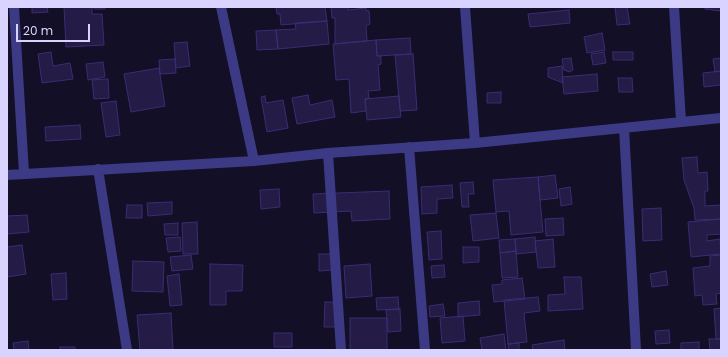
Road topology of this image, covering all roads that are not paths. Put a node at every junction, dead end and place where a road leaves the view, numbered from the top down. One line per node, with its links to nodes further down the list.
1 (14, 7): 13 (street)
2 (221, 7): 11 (street)
3 (465, 7): 8 (street)
4 (674, 7): 6 (street)
5 (721, 118): 6 (street)
6 (681, 121): 7 (street)
7 (624, 128): 8 (street); 18 (street)
8 (475, 143): 9 (street)
9 (409, 147): 10 (street); 17 (street)
10 (328, 153): 11 (street); 16 (street)
11 (254, 161): 12 (street)
12 (98, 169): 13 (street); 15 (street)
13 (24, 173): 14 (street)
14 (7, 175)
15 (127, 350)
16 (341, 350)
17 (425, 350)
18 (636, 350)

